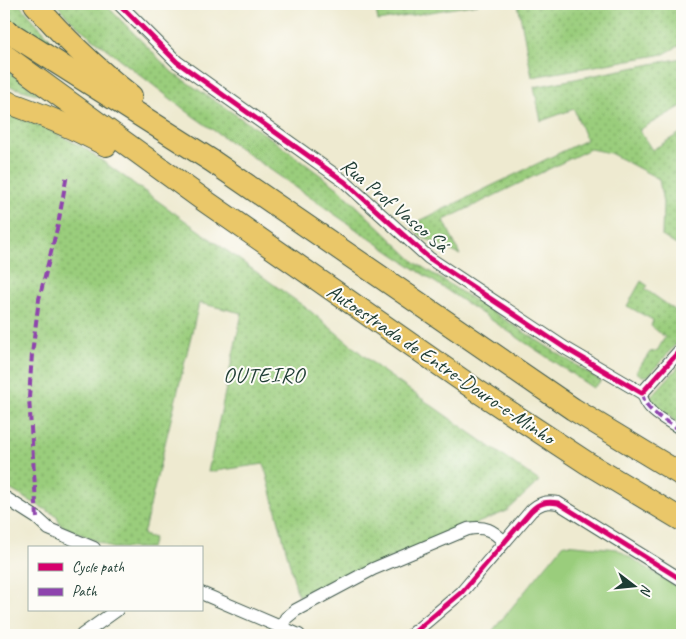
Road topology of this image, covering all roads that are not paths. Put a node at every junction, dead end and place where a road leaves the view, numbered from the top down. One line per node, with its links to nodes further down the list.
1 (35, 4): 6 (highway)
2 (119, 4): 9 (street, Rua Prof Vasco Sá)
3 (4, 30): 6 (highway)
4 (4, 55): 7 (highway)
5 (4, 101): 7 (highway)
6 (212, 161): 11 (highway, Autoestrada de Entre-Douro-e-Minho)
7 (205, 201): 13 (highway, Autoestrada de Entre-Douro-e-Minho)
8 (682, 348): 9 (street)
9 (642, 393): 10 (street)
10 (682, 431)
11 (682, 476)
12 (4, 496): 15 (street)
13 (682, 520)
14 (504, 542): 16 (street); 19 (street); 22 (street)
15 (89, 546)
16 (682, 580)
17 (202, 593): 19 (street)
18 (114, 612): 20 (street)
19 (281, 627): 21 (street)
20 (82, 635)
21 (299, 635)
22 (411, 635)

